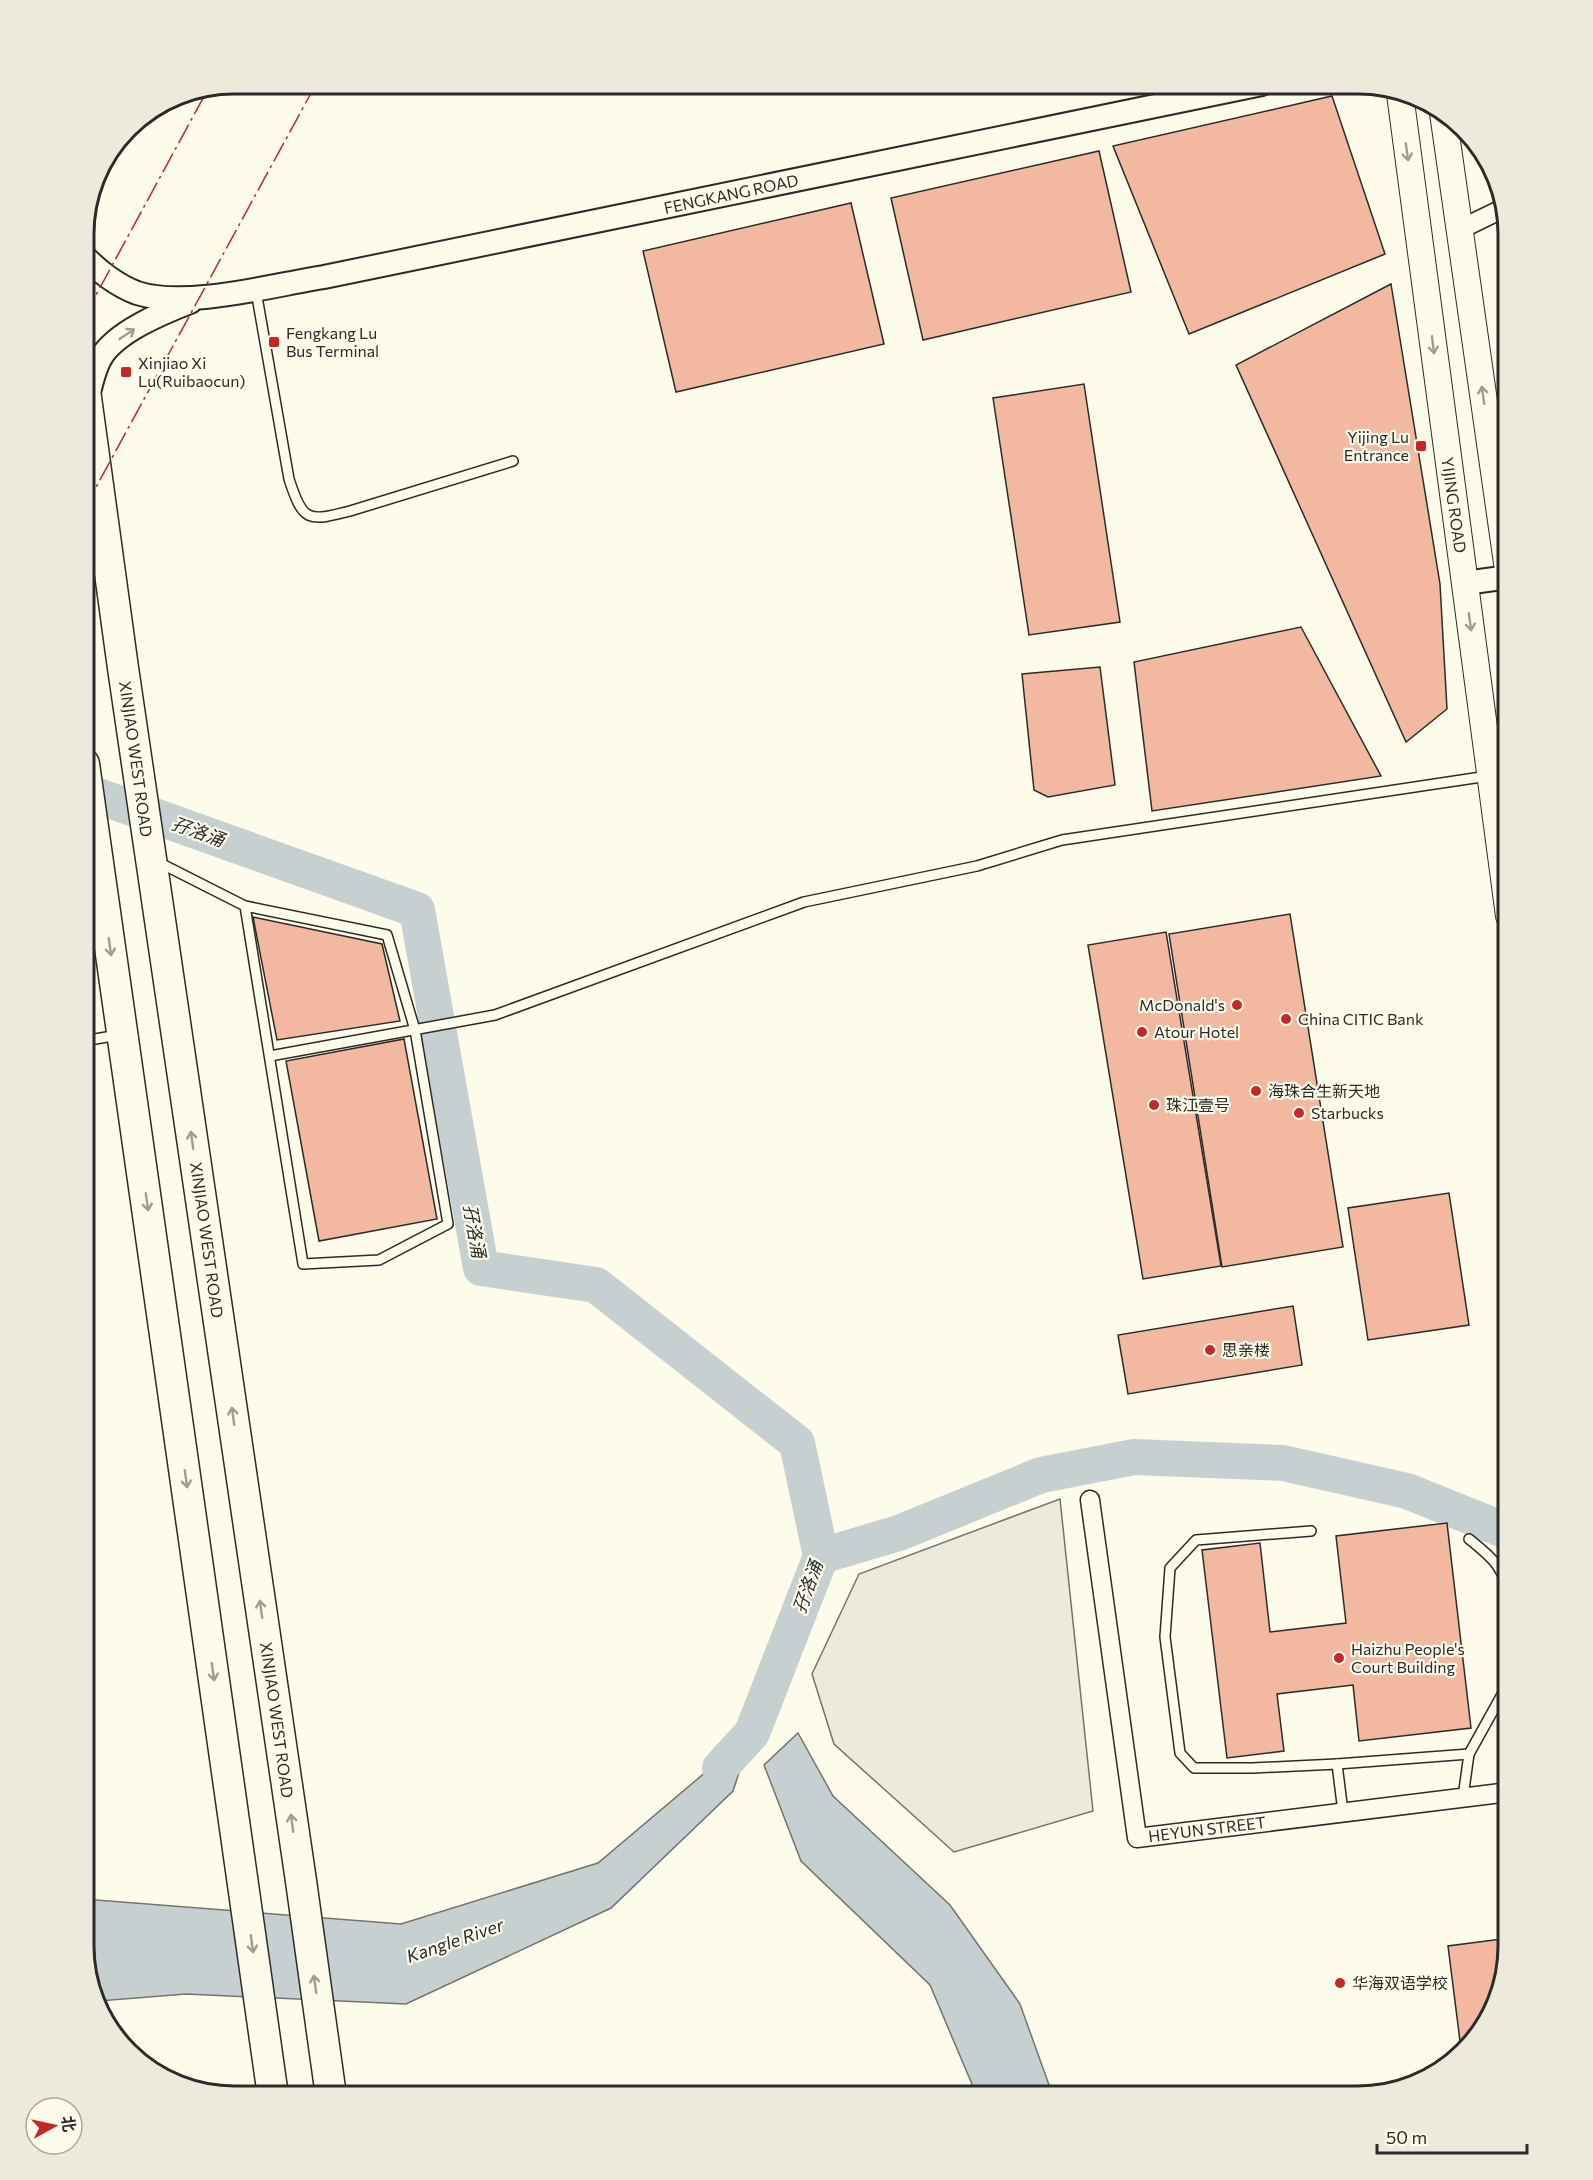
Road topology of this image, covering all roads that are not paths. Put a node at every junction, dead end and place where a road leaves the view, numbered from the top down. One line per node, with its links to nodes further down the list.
1 (1164, 95): 7 (street, FENGKANG ROAD)
2 (1401, 101): 14 (main road, YIJING ROAD, one-way to 14)
3 (1445, 124): 5 (main road)
4 (1496, 212): 5 (street)
5 (1460, 230): 12 (main road, one-way to 5)
6 (95, 265): 8 (street)
7 (256, 288): 8 (street, FENGKANG ROAD); 11 (lane)
8 (200, 298): 9 (street, one-way to 8)
9 (95, 371)
10 (95, 456): 18 (highway, XINJIAO WEST ROAD)
11 (513, 461)
12 (1498, 499)
13 (1498, 578): 14 (street)
14 (1465, 583): 15 (main road, YIJING ROAD, one-way to 15)
15 (1498, 774)
16 (1498, 791): 20 (lane)
17 (95, 840): 21 (highway, one-way to 21)
18 (151, 858): 19 (lane); 35 (highway, XINJIAO WEST ROAD, one-way to 18)
19 (245, 906): 20 (lane); 23 (lane)
20 (415, 1030): 23 (lane); 23 (lane)
21 (123, 1034): 22 (lane); 34 (highway, one-way to 34)
22 (95, 1039)
23 (270, 1056)
24 (1090, 1500): 33 (street, HEYUN STREET)
25 (1311, 1531): 30 (lane)
26 (1468, 1539): 27 (lane)
27 (1498, 1567)
28 (1498, 1702): 29 (lane)
29 (1469, 1754): 30 (lane); 32 (lane)
30 (1337, 1764): 33 (lane)
31 (1498, 1793): 32 (street, HEYUN STREET)
32 (1463, 1797): 33 (street, HEYUN STREET)
33 (1343, 1812)
34 (271, 2085)
35 (329, 2085)

